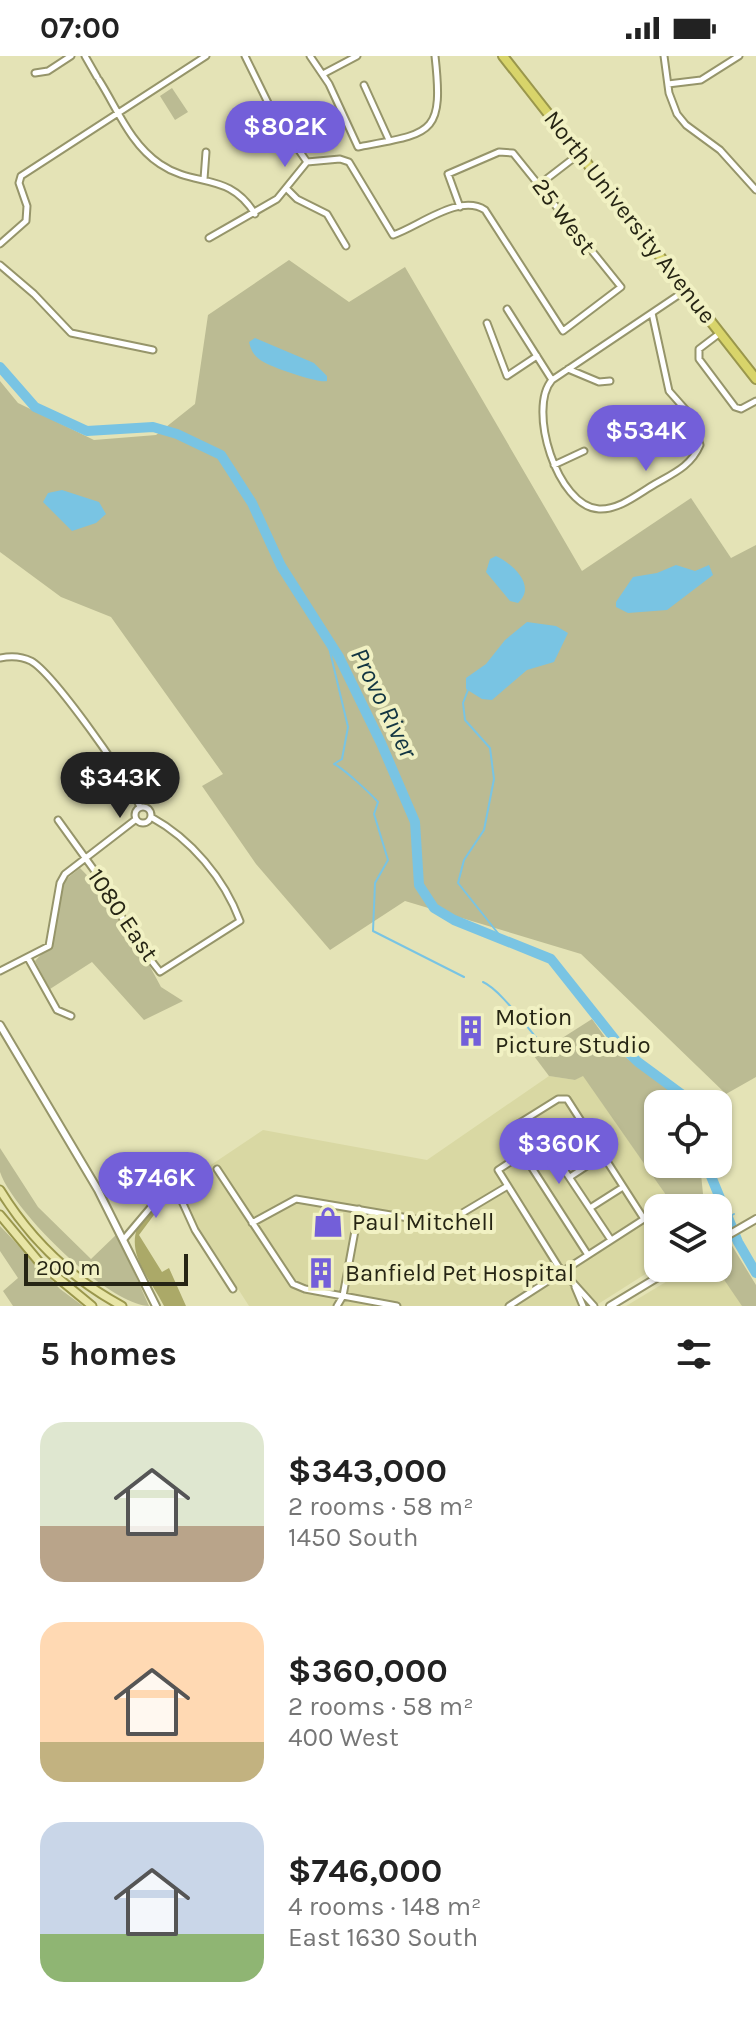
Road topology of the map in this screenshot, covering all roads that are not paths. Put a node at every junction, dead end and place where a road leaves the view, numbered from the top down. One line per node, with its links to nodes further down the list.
1 (71, 56): 11 (street)
2 (85, 56): 15 (street)
3 (206, 56): 15 (street)
4 (245, 56): 19 (street)
5 (310, 56): 12 (street)
6 (357, 56): 12 (street)
7 (435, 56): 16 (street)
8 (503, 56): 18 (highway, North University Avenue)
9 (664, 56): 13 (street)
10 (739, 56): 13 (street)
11 (35, 73)
12 (323, 74): 16 (street)
13 (668, 84): 23 (street)
14 (364, 85): 16 (street)
15 (119, 115): 20 (street); 27 (street)
16 (389, 140)
17 (206, 152): 20 (street)
18 (580, 154): 21 (street); 30 (highway, North University Avenue)
19 (307, 162): 22 (street); 24 (street)
20 (204, 179): 25 (street)
21 (540, 184): 24 (street, 25 West); 24 (street, 25 West)
22 (288, 190): 25 (street); 28 (street)
23 (756, 190)
24 (460, 207)
25 (255, 214): 26 (street)
26 (209, 238)
27 (0, 244)
28 (346, 246)
29 (0, 265): 35 (street)
30 (687, 290): 32 (street); 34 (highway, North University Avenue)
31 (507, 309): 36 (street)
32 (652, 313): 37 (street); 43 (street)
33 (487, 323): 36 (street)
34 (720, 333): 38 (highway, North University Avenue); 41 (street)
35 (153, 350)
36 (537, 356): 39 (street)
37 (568, 369): 39 (street); 40 (street)
38 (756, 379)
39 (552, 380): 43 (street)
40 (610, 381)
41 (756, 401)
42 (584, 451): 43 (street)
43 (554, 465)
44 (0, 658): 45 (street)
45 (140, 807): 46 (street); 48 (street)
46 (151, 817): 48 (street); 49 (street, 1080 East)
47 (58, 820): 49 (street, 1080 East)
48 (135, 820): 49 (street)
49 (87, 860): 50 (street)
50 (28, 958): 51 (street); 52 (street)
51 (0, 971)
52 (71, 1016)
53 (0, 1025): 73 (street)
54 (583, 1125): 55 (street); 56 (street); 58 (street)
55 (533, 1147): 56 (street); 57 (street)
56 (550, 1147): 61 (street)
57 (523, 1154): 63 (street); 75 (street)
58 (602, 1156): 61 (street); 64 (street)
59 (217, 1169): 71 (street)
60 (199, 1171): 62 (street)
61 (570, 1177): 66 (street)
62 (175, 1186): 73 (street); 79 (street)
63 (506, 1187): 67 (street); 76 (street)
64 (623, 1187): 66 (street); 69 (street)
65 (0, 1190): 83 (main road)
66 (590, 1208): 74 (street)
67 (359, 1209): 71 (street); 80 (street)
68 (0, 1215): 82 (main road)
69 (644, 1219): 74 (street)
70 (756, 1219): 72 (street)
71 (252, 1223): 80 (street)
72 (732, 1233)
73 (124, 1239): 81 (street)
74 (611, 1240): 75 (street)
75 (586, 1256): 76 (street)
76 (563, 1271): 78 (street); 87 (street)
77 (650, 1282): 90 (street)
78 (575, 1286): 88 (street); 89 (street)
79 (233, 1289)
80 (343, 1296): 84 (street); 85 (street); 86 (street)
81 (155, 1304)
82 (92, 1306)
83 (122, 1306)
84 (337, 1306)
85 (347, 1306)
86 (397, 1306)
87 (509, 1306)
88 (583, 1306)
89 (594, 1306)
90 (610, 1306)

